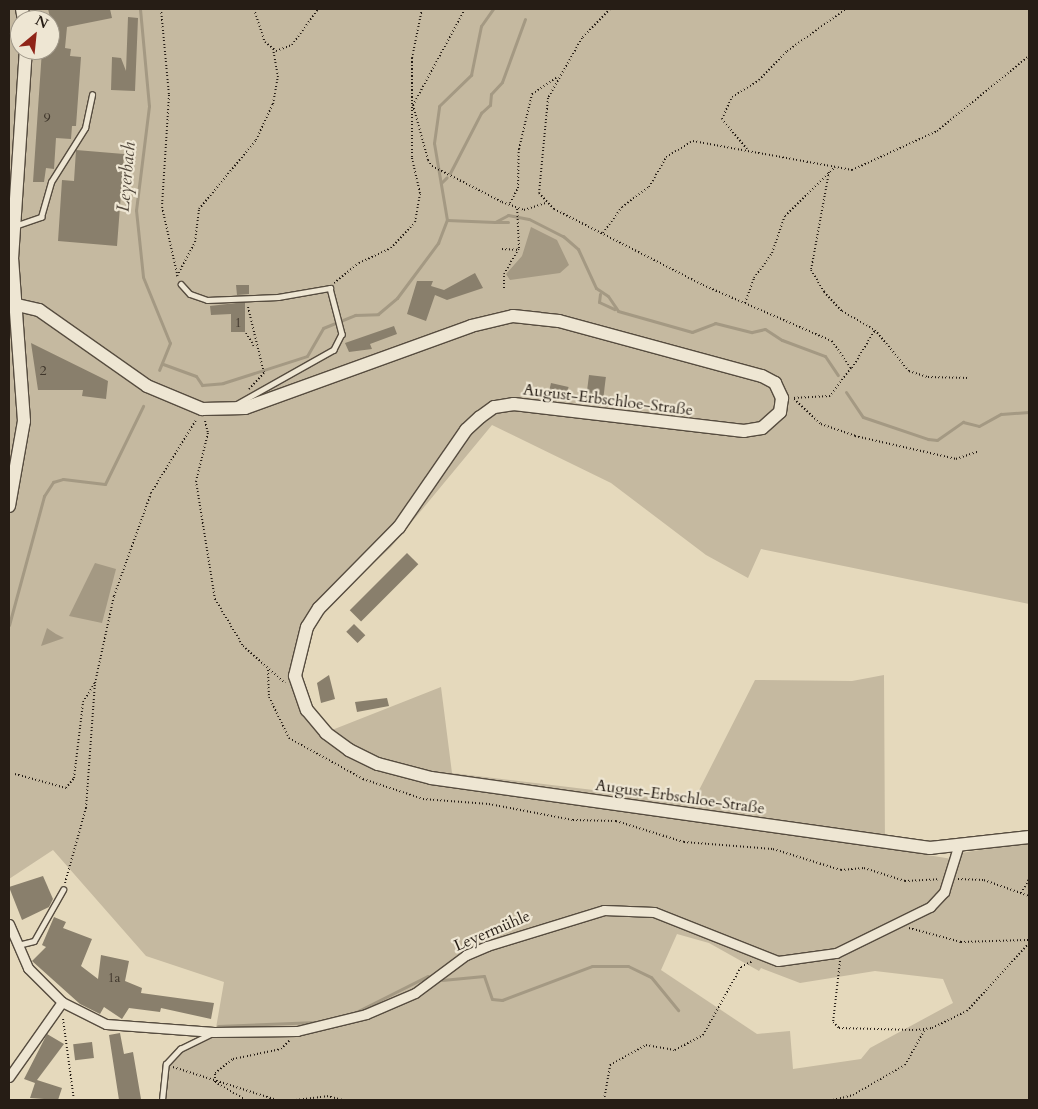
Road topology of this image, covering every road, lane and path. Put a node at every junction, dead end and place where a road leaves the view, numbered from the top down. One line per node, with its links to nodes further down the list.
1 (161, 9): 24 (path)
2 (254, 9): 8 (path)
3 (318, 9): 8 (path)
4 (422, 9): 13 (path)
5 (465, 9): 13 (path)
6 (610, 9): 11 (path)
7 (846, 9): 14 (path)
8 (273, 49): 24 (path)
9 (1029, 56): 15 (path)
10 (25, 60): 20 (main road)
11 (558, 76): 17 (path); 18 (path)
12 (92, 95): 20 (lane)
13 (413, 105): 17 (path); 26 (path)
14 (747, 149): 15 (path); 21 (path)
15 (835, 167): 16 (path)
16 (829, 172): 29 (path); 31 (path)
17 (507, 203): 19 (path)
18 (546, 203): 19 (path); 21 (path)
19 (517, 206): 23 (path)
20 (14, 226): 30 (main road)
21 (603, 233): 29 (path)
22 (502, 249): 23 (path)
23 (518, 250): 27 (path)
24 (177, 276): 25 (path)
25 (181, 284): 28 (lane)
26 (330, 288): 28 (lane); 36 (lane)
27 (504, 288)
28 (247, 299): 33 (path)
29 (745, 303): 34 (path)
30 (11, 304): 38 (main road); 42 (main road)
31 (875, 330): 34 (path); 35 (path)
32 (246, 333): 33 (path)
33 (255, 348): 36 (path)
34 (851, 368): 37 (path)
35 (970, 378)
36 (246, 397): 39 (lane)
37 (787, 398): 39 (main road); 41 (path); 44 (main road, August-Erbschloe-Straße)
38 (202, 409): 39 (main road); 43 (path)
39 (231, 410)
40 (194, 423): 45 (path)
41 (979, 451)
42 (9, 506)
43 (268, 670): 44 (path); 49 (path)
44 (296, 682): 48 (main road, August-Erbschloe-Straße)
45 (94, 683): 46 (path); 51 (path)
46 (15, 774)
47 (1029, 837): 48 (main road, August-Erbschloe-Straße)
48 (958, 847): 49 (street, Leyermühle)
49 (949, 878): 52 (path); 54 (street, Leyermühle)
50 (1029, 879): 52 (path)
51 (62, 890): 57 (lane)
52 (1021, 893): 53 (path)
53 (1029, 896)
54 (899, 921): 56 (path); 58 (street, Leyermühle)
55 (9, 924): 57 (street, Leyermühle)
56 (1029, 942): 61 (path)
57 (18, 945): 60 (street, Leyermühle)
58 (760, 955): 62 (street, Leyermühle); 73 (path)
59 (841, 956): 61 (path)
60 (62, 1002): 63 (street, Leyermühle); 65 (street); 67 (path)
61 (925, 1029): 74 (path)
62 (291, 1031): 63 (street, Leyermühle); 66 (path)
63 (214, 1032): 68 (lane)
64 (168, 1065): 66 (path)
65 (9, 1077)
66 (213, 1078): 69 (path); 70 (path)
67 (74, 1100)
68 (162, 1100)
69 (246, 1100)
70 (277, 1100)
71 (296, 1100): 72 (path)
72 (343, 1100)
73 (604, 1100)
74 (832, 1100)

